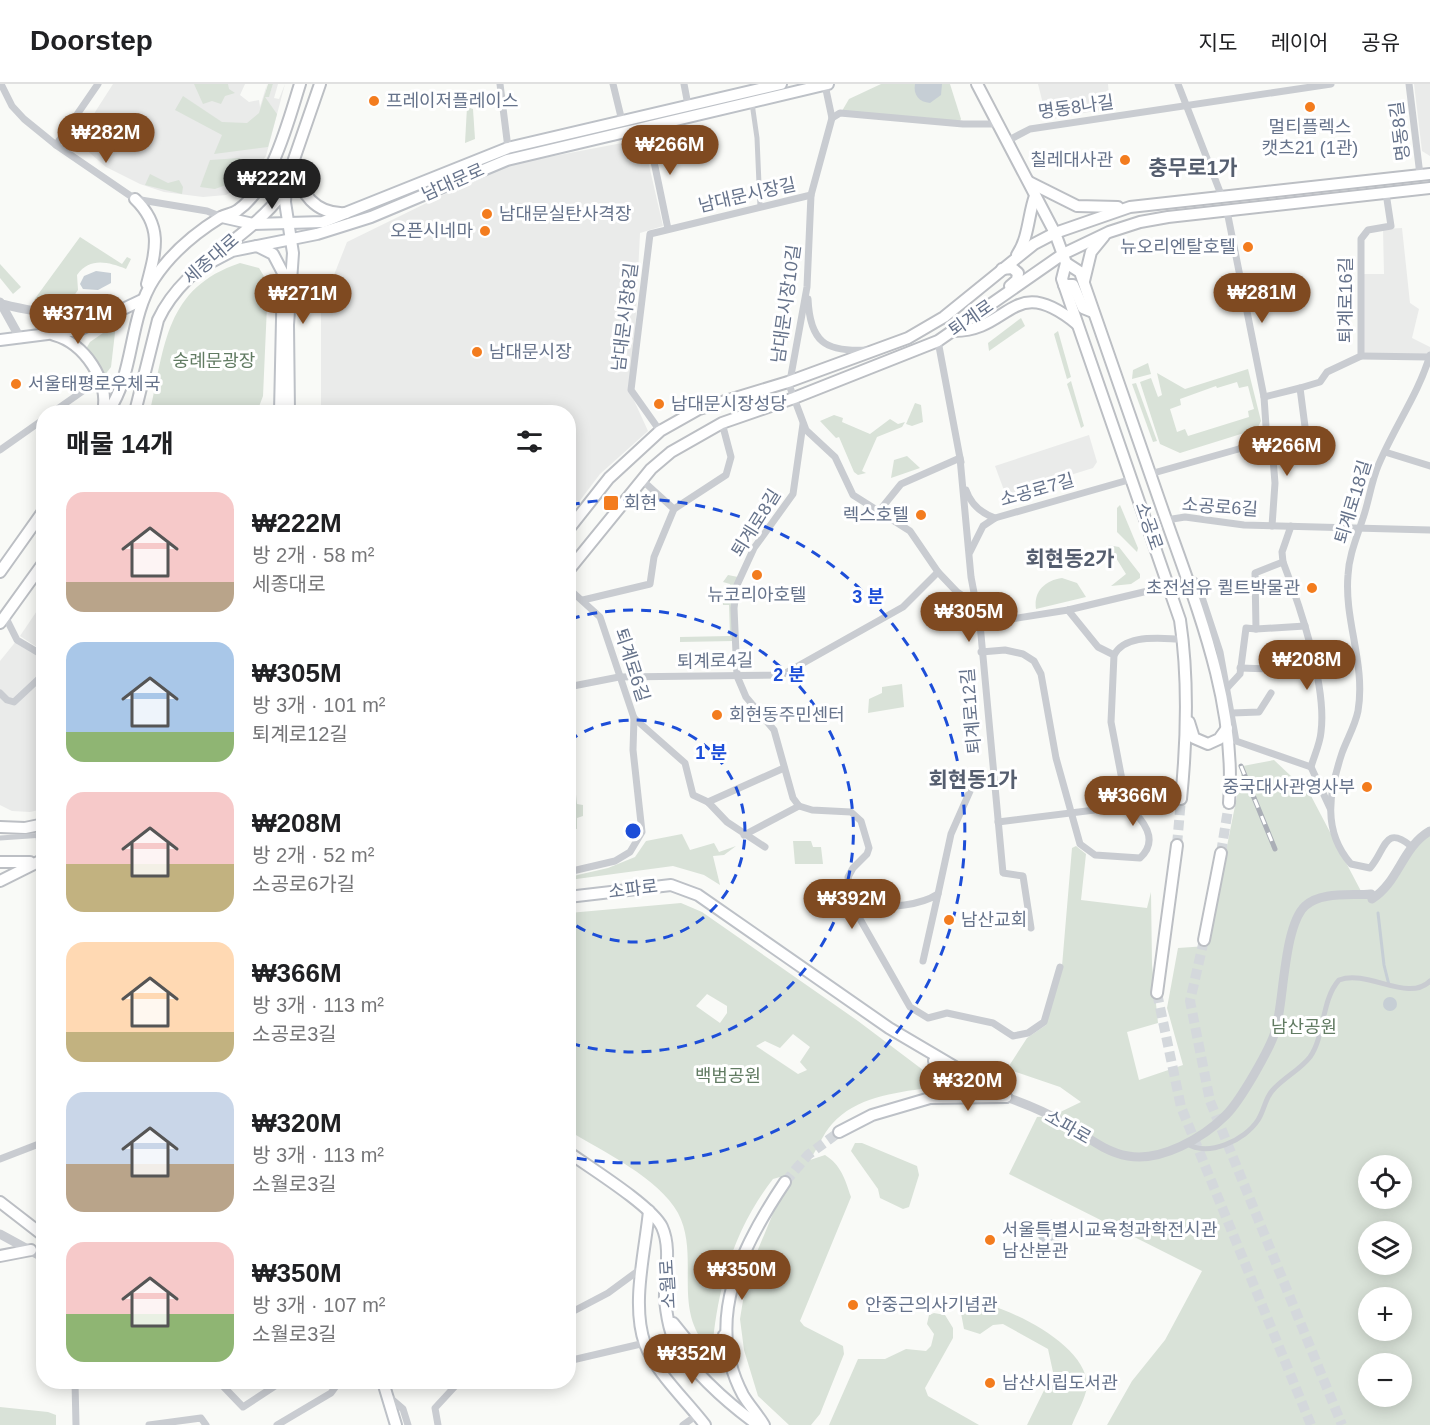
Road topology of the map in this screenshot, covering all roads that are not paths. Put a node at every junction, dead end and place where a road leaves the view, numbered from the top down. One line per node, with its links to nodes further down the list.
1 (2, 84): 25 (street)
2 (98, 84): 25 (street)
3 (300, 84): 18 (main road, 세종대로)
4 (320, 84): 19 (main road, 세종대로)
5 (500, 84): 26 (street)
6 (613, 84): 21 (street)
7 (684, 84): 16 (street)
8 (781, 84): 16 (main road, 남대문로)
9 (826, 84): 15 (main road); 20 (street, 남대문시장길)
10 (977, 84): 22 (main road, 소공로)
11 (1178, 84): 17 (street)
12 (1331, 84): 14 (street, 명동8나길)
13 (1409, 84): 28 (street, 명동8길)
14 (1304, 86): 17 (street, 명동8나길)
15 (752, 103): 23 (main road, 남대문로); 37 (street)
16 (688, 105): 21 (main road, 남대문로)
17 (1187, 106): 24 (street, 명동8나길); 35 (street)
18 (291, 112): 19 (main road); 41 (main road, 세종대로)
19 (311, 116): 27 (main road, 세종대로)
20 (832, 118): 22 (street); 33 (street, 남대문시장길)
21 (622, 121): 26 (main road, 남대문로)
22 (998, 124): 24 (main road, 소공로)
23 (647, 128): 44 (street); 48 (main road, 남대문로)
24 (1007, 141): 30 (main road, 소공로)
25 (56, 146): 36 (street)
26 (508, 148): 40 (main road, 남대문로)
27 (294, 165): 29 (main road, 세종대로); 40 (main road)
28 (1425, 174): 35 (main road, 퇴계로)
29 (286, 182): 42 (main road, 세종대로); 43 (main road)
30 (1029, 182): 34 (main road, 소공로); 38 (main road)
31 (1430, 188): 32 (main road, 퇴계로)
32 (1386, 194): 39 (main road, 퇴계로); 67 (street, 퇴계로16길)
33 (811, 195): 37 (street, 남대문시장길); 55 (street, 남대문시장10길)
34 (1035, 196): 46 (main road, 소공로); 51 (main road)
35 (1222, 197): 38 (main road, 퇴계로)
36 (135, 199): 41 (street); 56 (main road)
37 (760, 207): 44 (street, 남대문시장길)
38 (1130, 207): 46 (main road, 퇴계로)
39 (1227, 211): 45 (main road, 퇴계로); 72 (street)
40 (346, 213): 43 (main road, 남대문로)
41 (222, 216): 42 (main road, 남대문로); 56 (main road, 세종대로)
42 (254, 224): 43 (main road, 남대문로); 52 (main road, 세종대로)
43 (290, 225): 48 (main road)
44 (668, 229): 47 (street, 남대문시장길)
45 (1107, 232): 50 (main road, 퇴계로); 53 (main road)
46 (1055, 233): 50 (main road, 소공로); 51 (main road, 퇴계로)
47 (650, 234): 83 (street, 남대문시장8길)
48 (292, 238): 49 (main road, 남대문로); 79 (main road)
49 (257, 246): 52 (main road, 남대문로); 78 (main road)
50 (1064, 259): 53 (main road, 소공로); 54 (main road, 소공로); 58 (main road, 퇴계로)
51 (1005, 267): 58 (main road); 66 (main road, 퇴계로)
52 (190, 277): 77 (main road, 세종대로)
53 (1083, 281): 59 (main road, 소공로)
54 (1064, 285): 59 (main road); 60 (main road, 소공로)
55 (807, 287): 66 (street); 70 (street, 남대문시장10길)
56 (142, 300): 57 (street); 62 (main road); 76 (main road, 세종대로)
57 (1, 303): 63 (street)
58 (988, 306): 61 (main road, 퇴계로)
59 (1093, 312): 90 (main road, 소공로)
60 (1078, 324): 61 (main road); 91 (main road, 소공로)
61 (953, 331): 65 (main road, 퇴계로)
62 (54, 335): 63 (main road); 69 (main road)
63 (20, 338): 64 (main road)
64 (0, 340)
65 (938, 341): 73 (main road, 퇴계로); 88 (street, 퇴계로12길)
66 (877, 350): 70 (main road, 퇴계로)
67 (1361, 356): 68 (street, 퇴계로16길); 71 (street, 퇴계로16길)
68 (1430, 356): 87 (street, 퇴계로18길)
69 (100, 379): 74 (street); 75 (main road)
70 (789, 382): 73 (street); 83 (main road, 퇴계로)
71 (1300, 388): 72 (street, 퇴계로16길); 85 (street)
72 (1264, 397): 84 (street)
73 (794, 398): 80 (main road, 퇴계로); 81 (street)
74 (63, 405)
75 (105, 405)
76 (113, 405)
77 (139, 405)
78 (280, 405)
79 (289, 405)
80 (722, 423): 92 (main road, 퇴계로); 93 (street)
81 (803, 424): 94 (street); 125 (street, 퇴계로8길)
82 (36, 425): 86 (street)
83 (660, 432): 96 (main road, 퇴계로)
84 (1267, 441): 85 (street); 90 (street, 소공로)
85 (1274, 447): 99 (street, 소공로6길)
86 (0, 450)
87 (1385, 452): 89 (street); 101 (street, 퇴계로18길)
88 (960, 458): 94 (street); 95 (street, 퇴계로12길); 103 (street, 퇴계로12길)
89 (1430, 465)
90 (1150, 474): 97 (main road, 소공로)
91 (1132, 479): 95 (street, 소공로7길); 110 (main road, 소공로)
92 (642, 480): 93 (street); 104 (main road, 퇴계로)
93 (674, 508): 112 (street)
94 (880, 510): 107 (street)
95 (995, 518): 103 (street, 소공로7길)
96 (576, 520)
97 (1166, 520): 99 (street, 소공로6길); 109 (main road, 소공로)
98 (36, 521): 106 (main road)
99 (1272, 526): 100 (street, 소공로6길)
100 (1291, 526): 101 (street, 소공로6길); 105 (street)
101 (1360, 527): 102 (street, 소공로6길); 144 (street, 퇴계로18길)
102 (1430, 530)
103 (970, 555): 113 (street, 퇴계로12길)
104 (576, 561)
105 (1283, 562): 117 (street); 118 (street)
106 (0, 572)
107 (939, 572): 113 (street); 125 (street, 퇴계로4길)
108 (36, 573): 115 (main road)
109 (1188, 580): 110 (street); 129 (street); 135 (main road, 소공로)
110 (1169, 585): 114 (street); 119 (main road, 소공로)
111 (576, 594): 112 (street, 퇴계로6길)
112 (583, 600): 126 (street, 퇴계로6길)
113 (975, 604): 116 (street, 퇴계로12길)
114 (1068, 610): 116 (street); 122 (street)
115 (3, 620): 120 (street)
116 (980, 624): 121 (street, 퇴계로12길)
117 (1305, 626): 118 (street); 136 (street)
118 (1256, 629): 123 (street)
119 (1183, 639): 122 (street); 133 (main road, 소공로)
120 (36, 651)
121 (981, 652): 138 (street, 퇴계로12길); 145 (street, 퇴계로12길)
122 (1114, 656): 143 (street)
123 (1240, 668): 124 (street); 129 (street)
124 (1270, 669)
125 (737, 676): 126 (street, 퇴계로4길); 137 (street, 퇴계로8길)
126 (619, 677): 128 (street, 퇴계로4길); 134 (street, 퇴계로6길)
127 (36, 681): 130 (street)
128 (576, 685)
129 (1228, 687): 132 (street)
130 (0, 693)
131 (1271, 693): 132 (street)
132 (1232, 713): 136 (street)
133 (1186, 716): 135 (main road); 139 (main road, 소공로)
134 (633, 718): 140 (street, 퇴계로6길); 160 (street)
135 (1227, 728): 141 (main road, 소공로)
136 (1311, 767): 144 (street)
137 (784, 768): 140 (street); 142 (street, 퇴계로8길)
138 (993, 779): 146 (street, 퇴계로12길); 163 (street)
139 (1182, 799)
140 (708, 802): 150 (street, 퇴계로6길)
141 (1229, 803)
142 (799, 806): 150 (street); 162 (street)
143 (1127, 806): 145 (street); 145 (street)
144 (1330, 808): 154 (street, 퇴계로18길)
145 (1070, 813): 146 (street)
146 (998, 822): 165 (street, 퇴계로12길)
147 (36, 826): 148 (main road)
148 (0, 827)
149 (1430, 831): 154 (street, 소파로)
150 (744, 835): 155 (street, 퇴계로6길)
151 (36, 836): 152 (street)
152 (0, 838)
153 (1177, 845): 170 (main road)
154 (1411, 846): 175 (street, 소파로)
155 (765, 847)
156 (1221, 853): 166 (main road)
157 (36, 861): 158 (main road)
158 (0, 862)
159 (36, 863): 161 (main road)
160 (576, 870)
161 (0, 881)
162 (848, 888): 163 (street); 168 (street)
163 (938, 894): 167 (street)
164 (576, 896): 171 (main road, 소파로)
165 (1031, 928)
166 (1204, 940)
167 (923, 961)
168 (1059, 967)
169 (1430, 981): 175 (street)
170 (1157, 993)
171 (923, 1050): 172 (main road, 소파로); 173 (main road)
172 (1006, 1097): 173 (main road); 175 (street, 소파로)
173 (930, 1098): 174 (main road)
174 (839, 1132)
175 (1186, 1143)
176 (36, 1145): 178 (street)
177 (576, 1158): 181 (main road, 소월로)
178 (0, 1159)
179 (785, 1182): 192 (main road)
180 (0, 1202): 182 (main road)
181 (649, 1212): 186 (main road); 188 (main road, 소월로)
182 (36, 1230)
183 (0, 1234): 184 (street)
184 (30, 1250): 185 (street); 187 (main road)
185 (36, 1253)
186 (645, 1255): 188 (main road); 189 (main road)
187 (0, 1256)
188 (666, 1257): 191 (main road, 소월로)
189 (644, 1267): 190 (street); 193 (main road)
190 (576, 1310)
191 (669, 1318): 192 (main road); 212 (main road, 소월로)
192 (726, 1325): 213 (main road)
193 (645, 1343): 194 (street); 202 (main road)
194 (576, 1358)
195 (75, 1389): 203 (street)
196 (226, 1389): 197 (street)
197 (270, 1389)
198 (334, 1389): 206 (street)
199 (385, 1389): 201 (main road)
200 (453, 1389): 209 (street)
201 (389, 1397): 207 (main road); 208 (street)
202 (698, 1415): 210 (street); 211 (main road)
203 (76, 1425)
204 (149, 1425): 205 (street)
205 (206, 1425)
206 (277, 1425)
207 (396, 1425)
208 (408, 1425)
209 (438, 1425)
210 (683, 1425)
211 (705, 1425)
212 (758, 1425)
213 (764, 1425)

